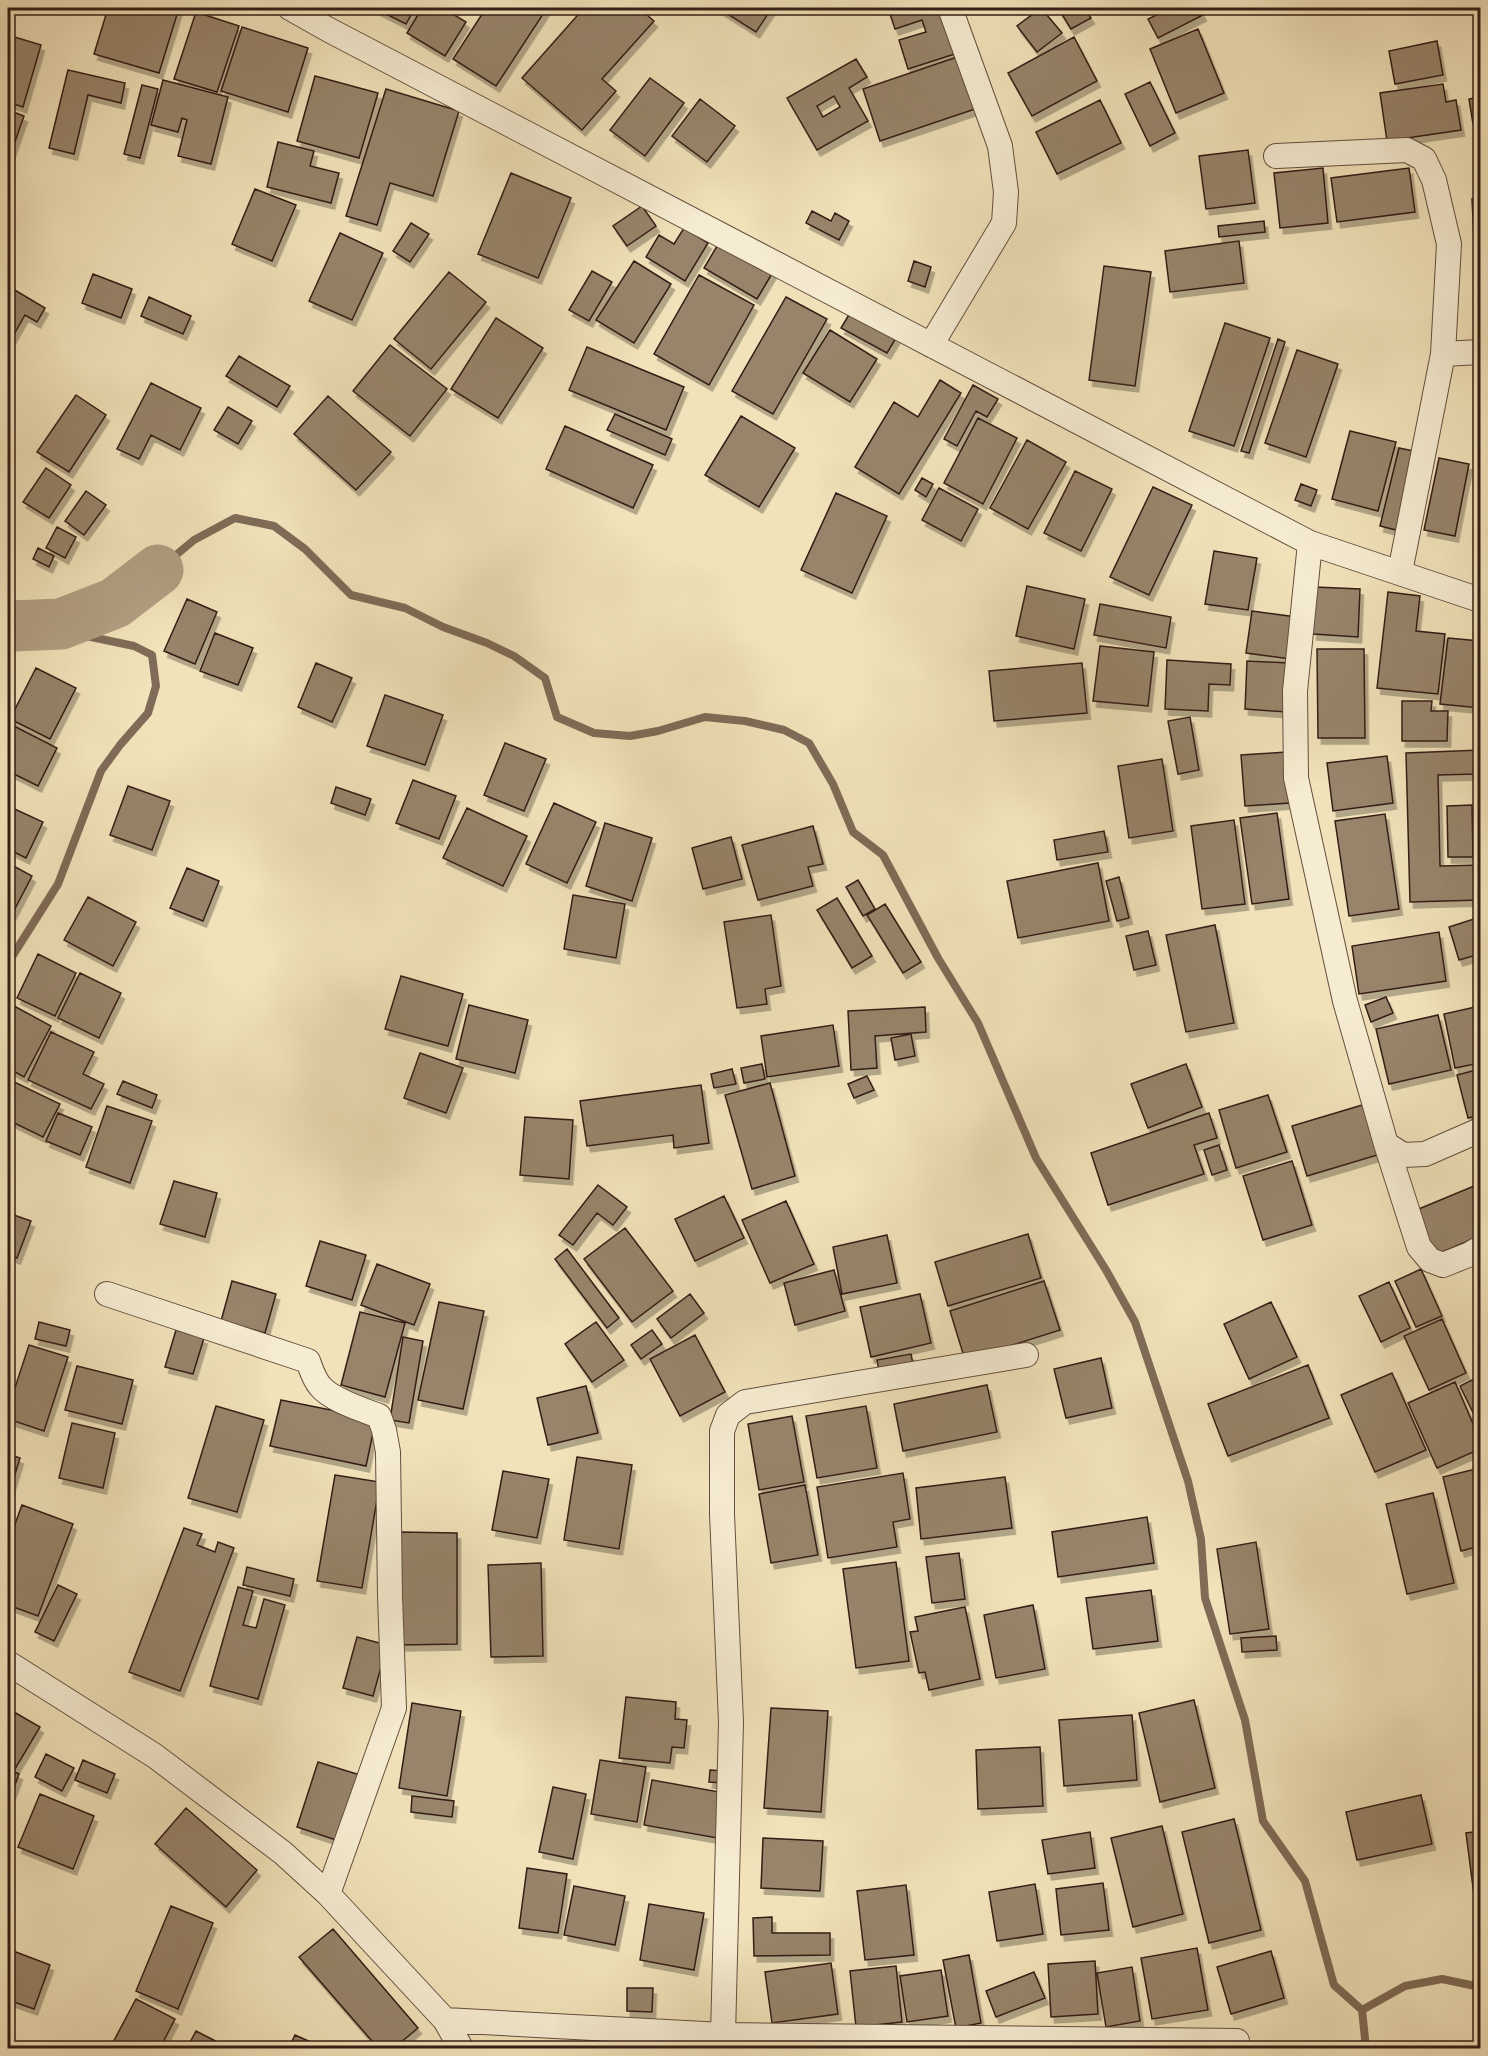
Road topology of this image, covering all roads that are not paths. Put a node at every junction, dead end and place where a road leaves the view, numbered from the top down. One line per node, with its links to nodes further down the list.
1 (290, 8): 4 (street)
2 (950, 8): 4 (street)
3 (1276, 156): 6 (street)
4 (931, 345): 7 (street)
5 (1480, 352): 6 (street)
6 (1443, 354): 8 (street)
7 (1310, 543): 8 (street); 11 (street)
8 (1400, 572): 9 (street)
9 (1480, 600)
10 (1480, 1130): 11 (street)
11 (1386, 1144): 12 (street)
12 (1480, 1248)
13 (107, 1294): 16 (street)
14 (1026, 1354): 18 (street)
15 (8, 1663): 16 (street)
16 (328, 1894): 17 (street)
17 (445, 2020): 18 (street); 19 (street)
18 (723, 2035): 20 (street)
19 (461, 2049)
20 (1230, 2049)

